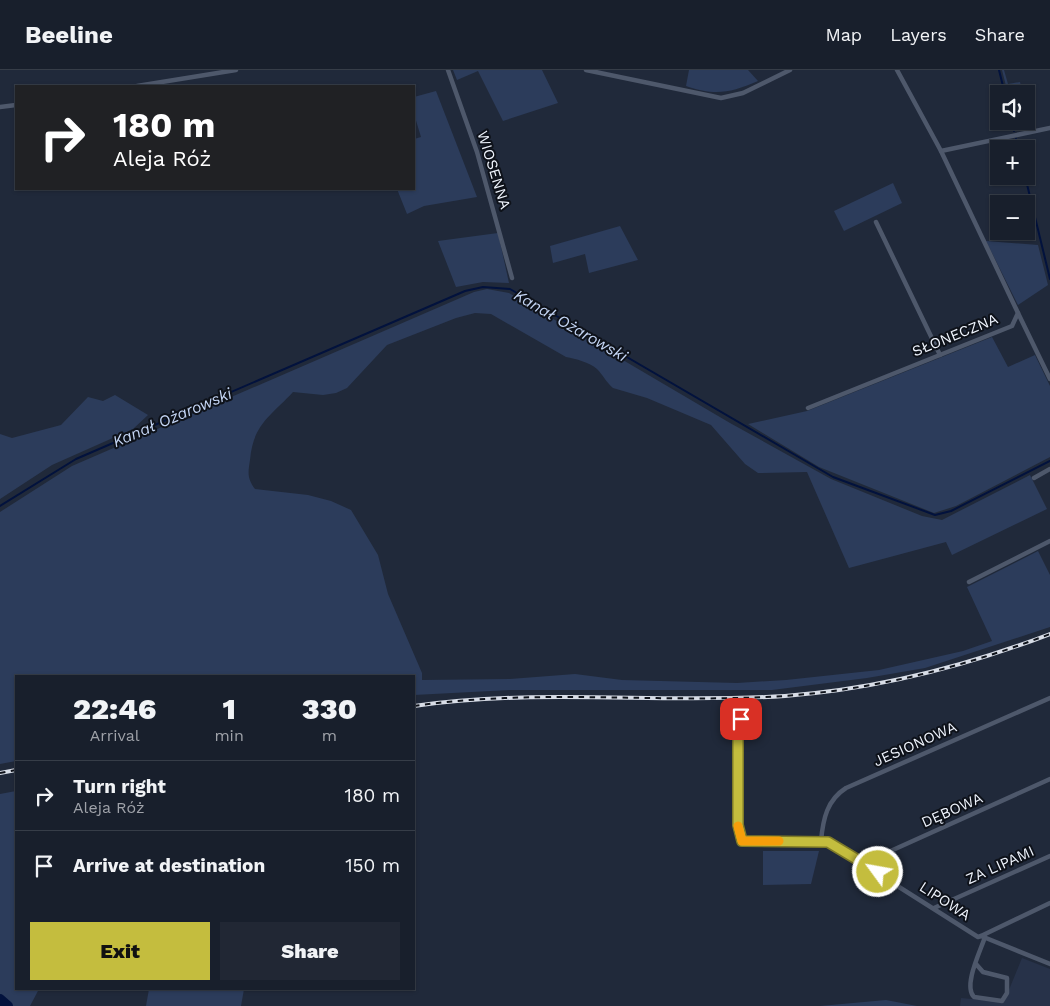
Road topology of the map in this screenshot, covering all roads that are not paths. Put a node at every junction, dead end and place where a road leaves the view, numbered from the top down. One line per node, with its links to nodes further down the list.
1 (236, 70): 6 (street)
2 (448, 70): 12 (street, WIOSENNA)
3 (586, 70): 4 (street)
4 (790, 70)
5 (897, 70): 10 (street, SŁONECZNA)
6 (143, 85)
7 (15, 105): 8 (street)
8 (0, 107)
9 (1050, 128): 10 (street)
10 (941, 152): 13 (street, SŁONECZNA)
11 (876, 222): 14 (street)
12 (512, 278)
13 (1018, 313): 14 (street, SŁONECZNA); 15 (street)
14 (940, 355): 16 (street, SŁONECZNA)
15 (1050, 379)
16 (808, 408)
17 (1050, 470): 18 (street)
18 (1034, 478)
19 (1050, 541): 20 (street)
20 (969, 582)
21 (1050, 698): 24 (street, JESIONOWA)
22 (741, 719): 24 (street, LIPOWA)
23 (1050, 779): 26 (street, DĘBOWA)
24 (821, 840): 26 (street, LIPOWA)
25 (1050, 856): 28 (street, ZA LIPAMI)
26 (864, 863): 28 (street, LIPOWA)
27 (1050, 904): 29 (street, LIPOWA)
28 (934, 908): 29 (street, LIPOWA)
29 (983, 937): 30 (street); 31 (street)
30 (976, 964): 30 (street)
31 (1050, 964)

